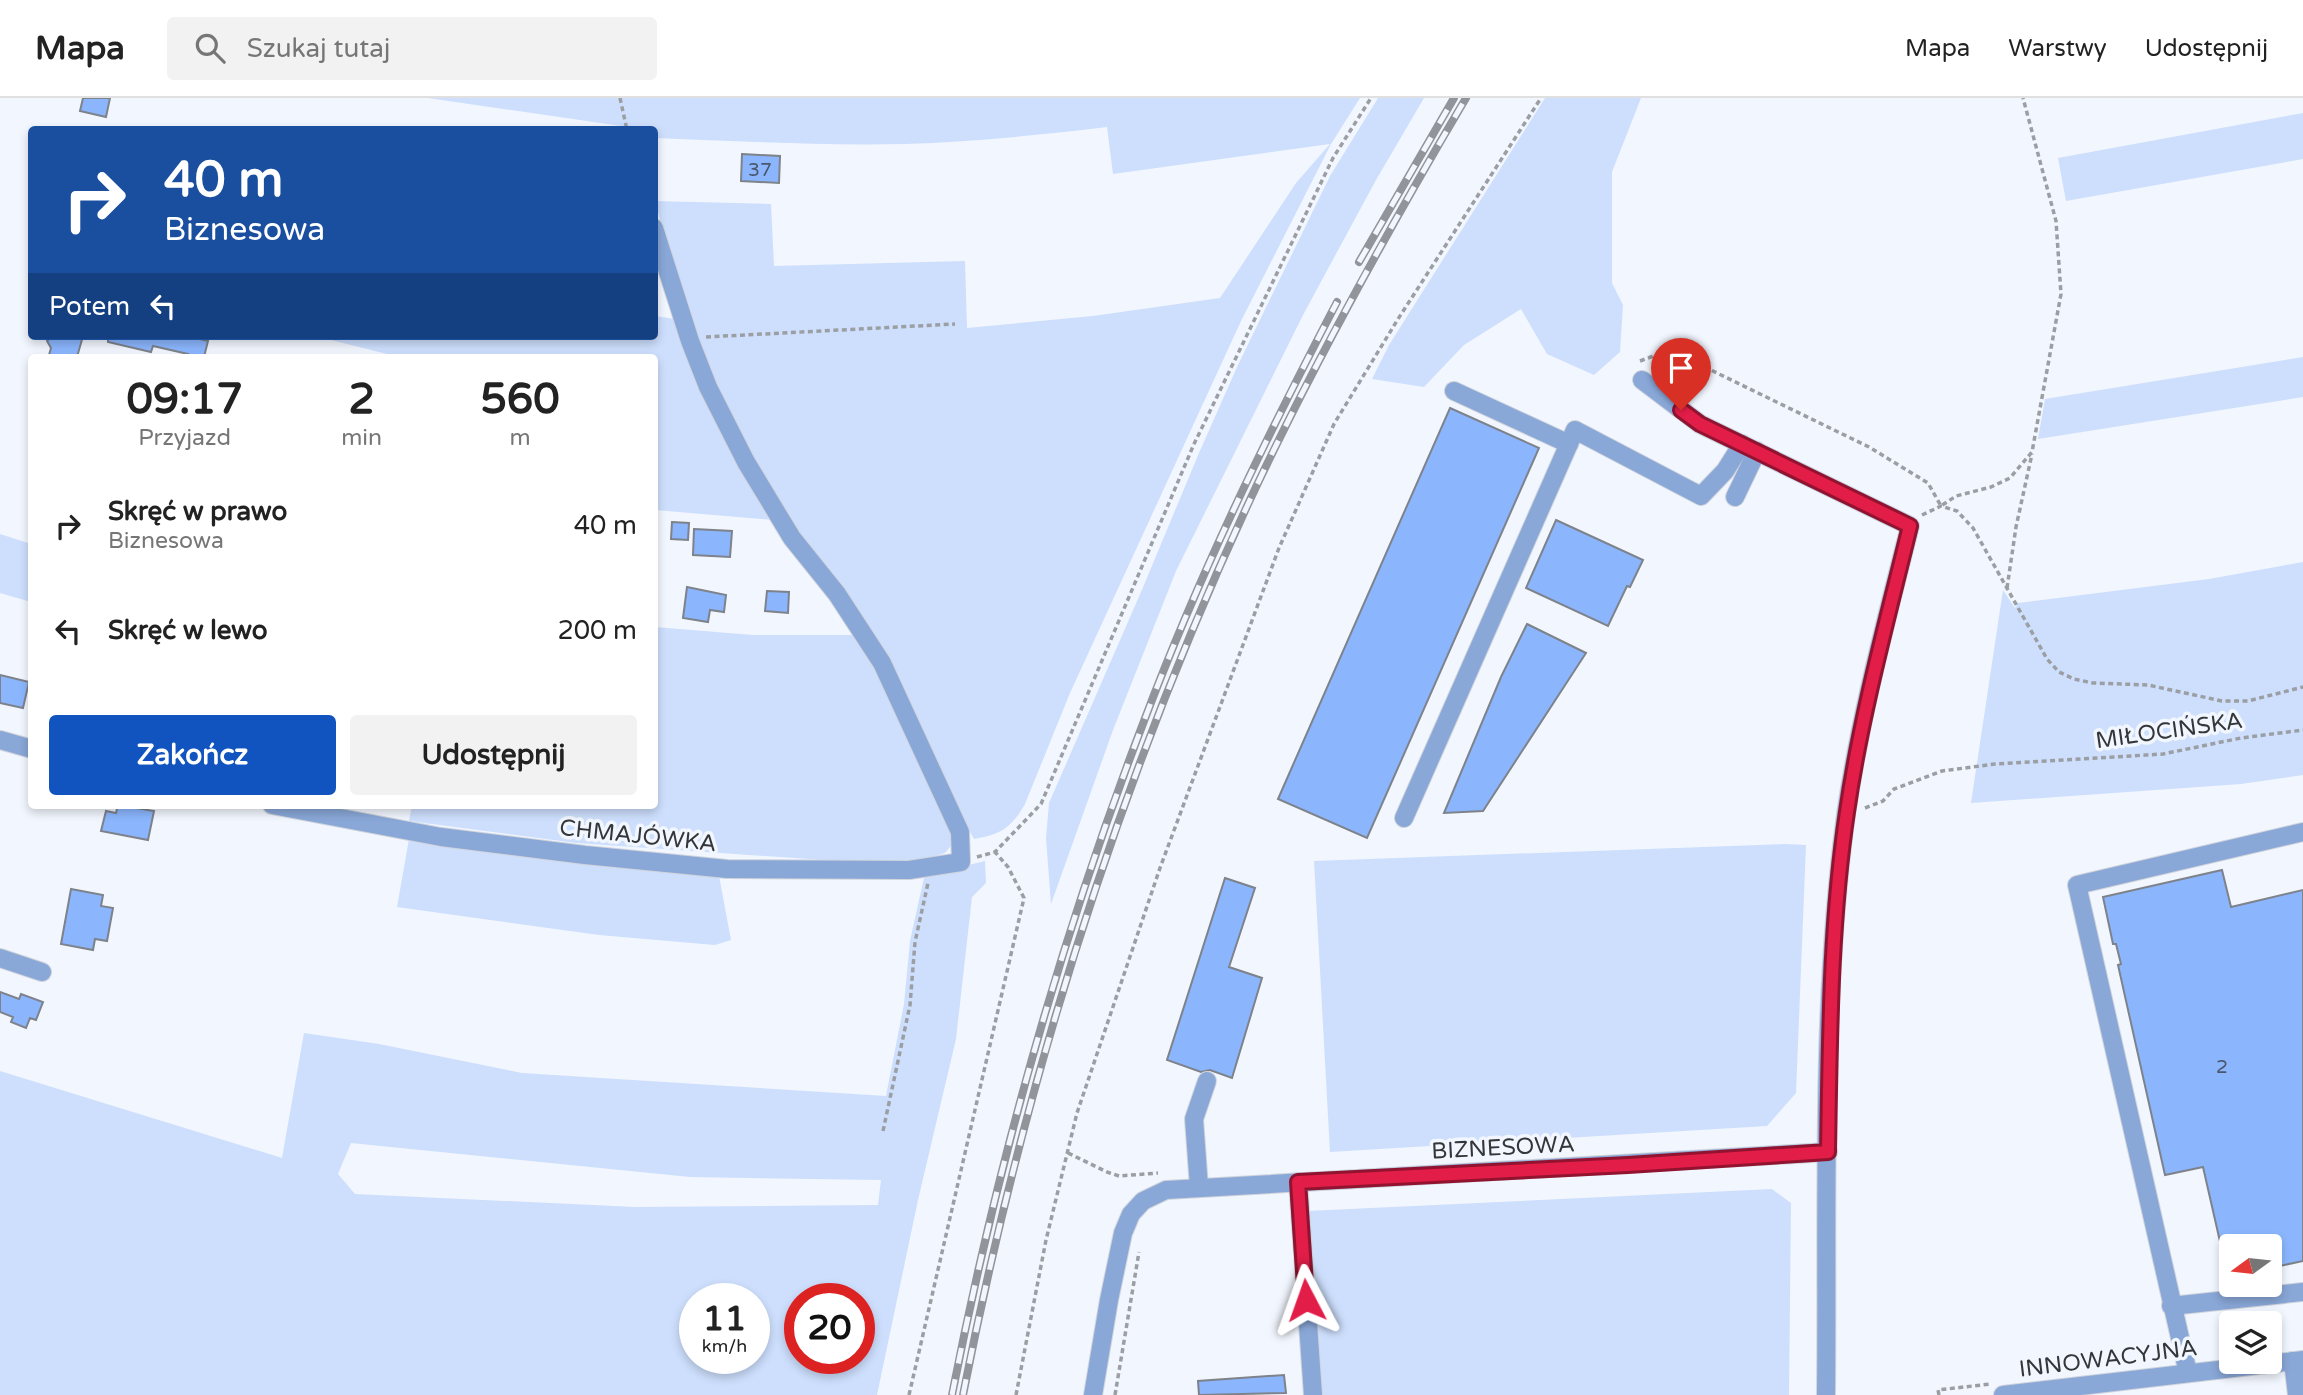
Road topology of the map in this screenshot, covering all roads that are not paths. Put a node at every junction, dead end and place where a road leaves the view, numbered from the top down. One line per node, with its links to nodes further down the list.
1 (658, 241): 9 (street, CHMAJÓWKA)
2 (1642, 380): 5 (street)
3 (1454, 391): 4 (street)
4 (1569, 444): 5 (street); 10 (street)
5 (1749, 448): 6 (street); 15 (street)
6 (1735, 497)
7 (0, 740): 8 (street)
8 (28, 748)
9 (293, 809)
10 (1405, 818)
11 (2303, 832): 19 (street)
12 (0, 958): 13 (street)
13 (42, 972)
14 (1206, 1081): 17 (street)
15 (1828, 1152): 16 (street, BIZNESOWA); 25 (street)
16 (1298, 1182): 17 (street, BIZNESOWA); 24 (street)
17 (1199, 1187): 23 (street, BIZNESOWA)
18 (2303, 1292): 19 (street)
19 (2171, 1306): 21 (street)
20 (2298, 1360): 21 (street, INNOWACYJNA); 27 (street)
21 (2188, 1373): 22 (street, INNOWACYJNA)
22 (2101, 1389): 26 (street, INNOWACYJNA)
23 (1093, 1395)
24 (1313, 1395)
25 (1826, 1395)
26 (2003, 1395)
27 (2297, 1395)

